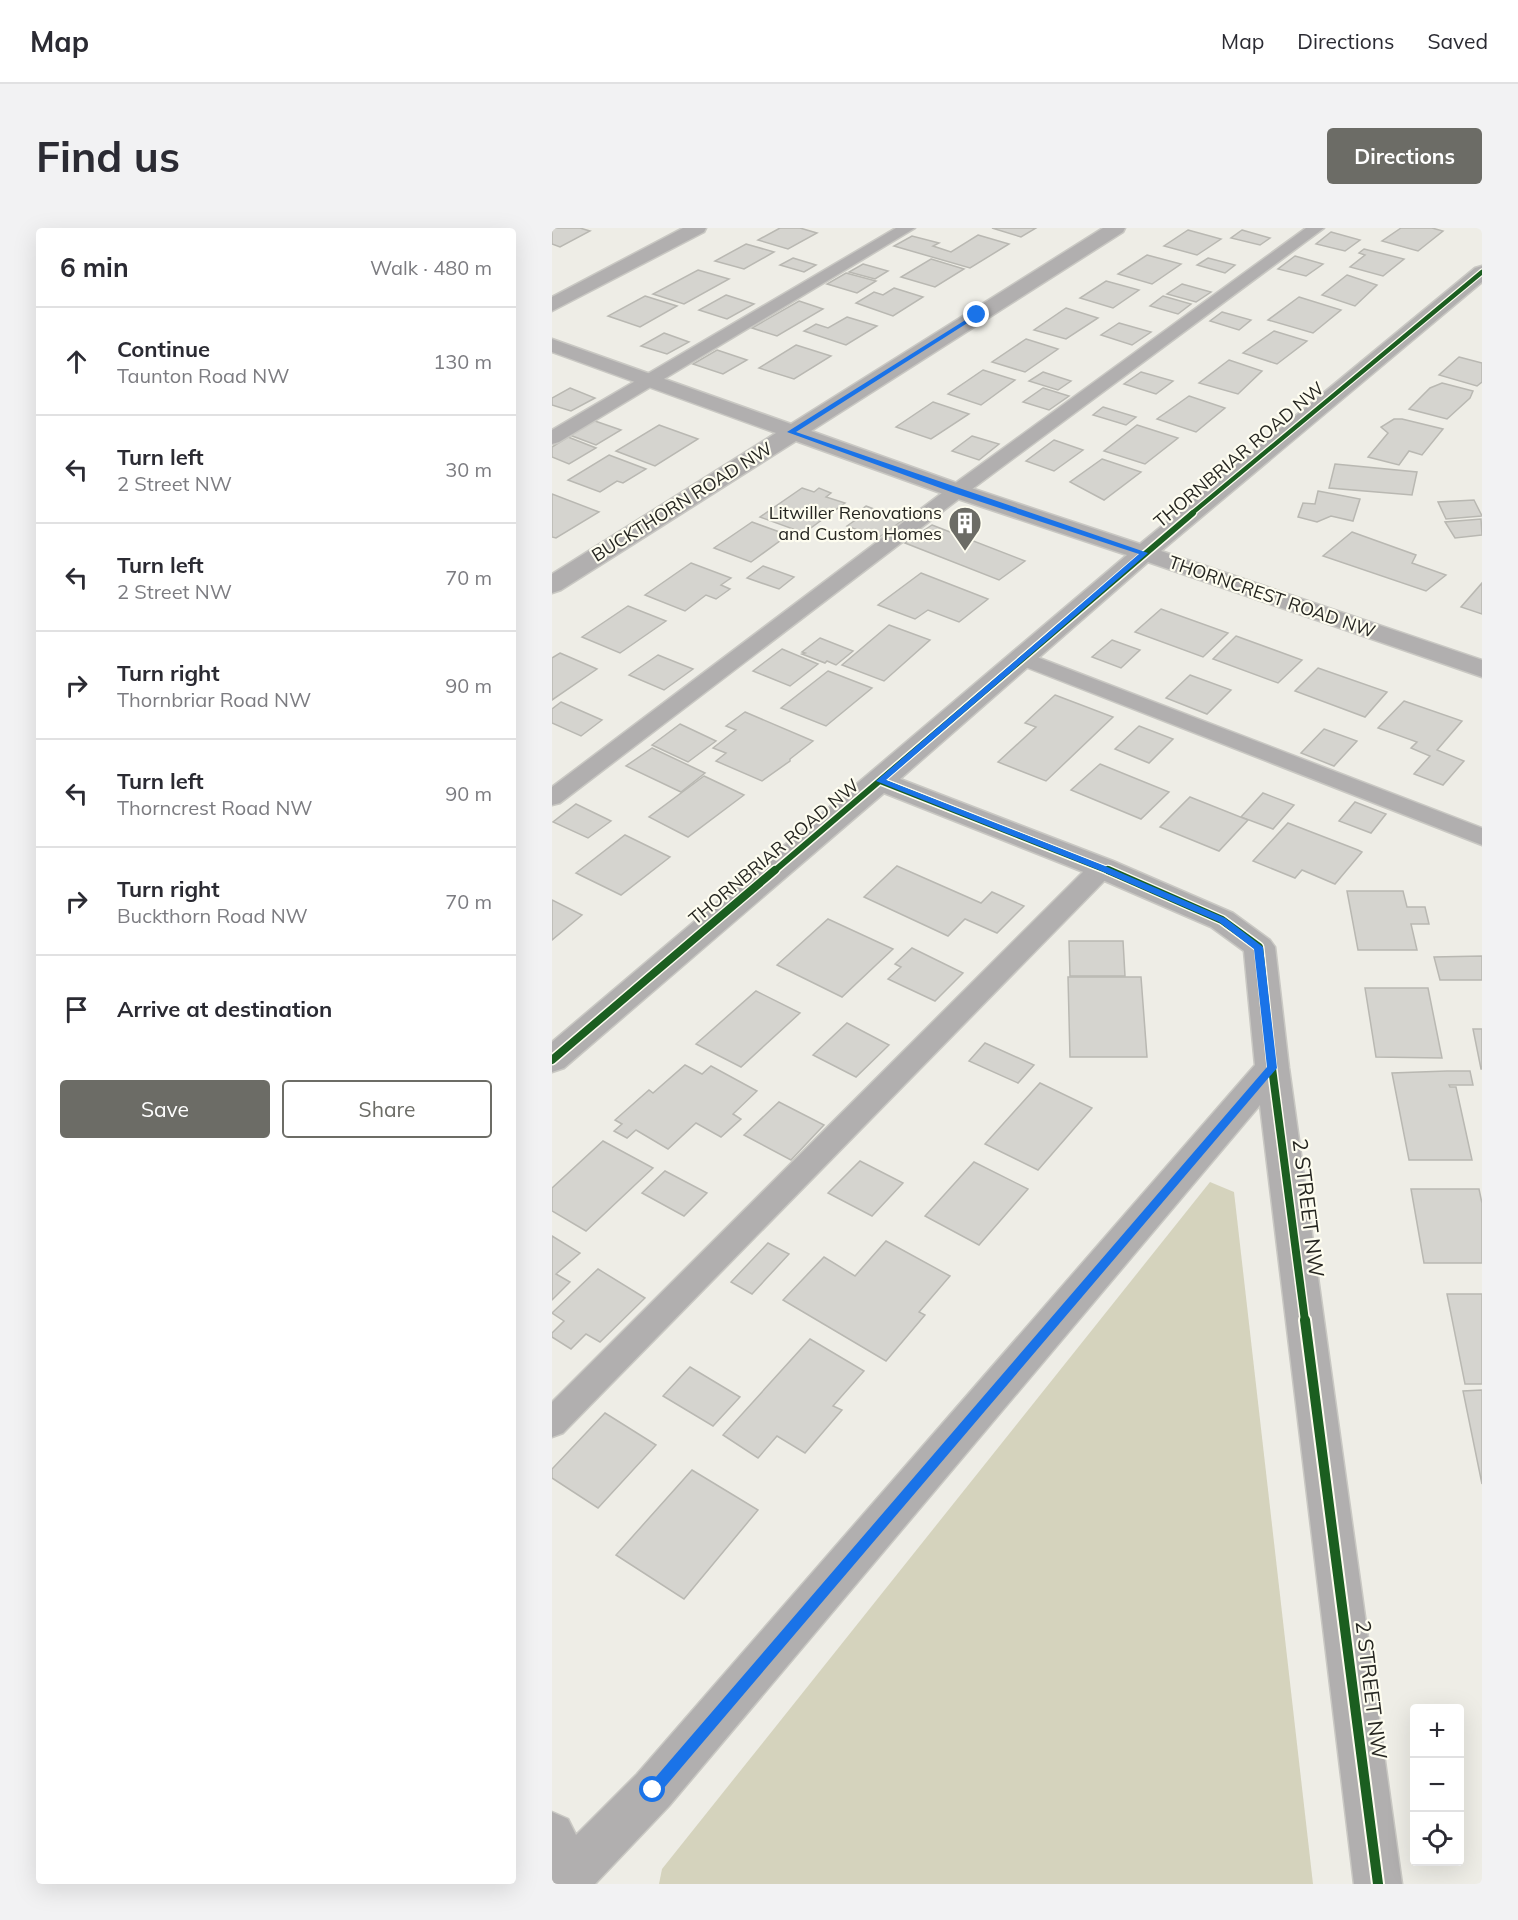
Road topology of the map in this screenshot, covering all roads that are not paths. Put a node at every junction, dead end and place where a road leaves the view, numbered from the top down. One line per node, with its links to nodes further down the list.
1 (696, 228): 6 (street)
2 (907, 228): 8 (lane)
3 (1116, 228): 9 (street, BUCKTHORN ROAD NW)
4 (1316, 228): 11 (lane)
5 (1482, 272): 12 (street, THORNBRIAR ROAD NW)
6 (552, 304)
7 (552, 345): 8 (street, THORNCREST ROAD NW)
8 (651, 381): 9 (street, THORNCREST ROAD NW); 10 (lane)
9 (791, 432): 11 (street, THORNCREST ROAD NW); 13 (street, BUCKTHORN ROAD NW)
10 (552, 438)
11 (957, 491): 12 (street, THORNCREST ROAD NW); 17 (lane)
12 (1144, 553): 14 (street, THORNBRIAR ROAD NW); 15 (street, THORNCREST ROAD NW)
13 (552, 585)
14 (1021, 657): 16 (street, THORNBRIAR ROAD NW); 18 (lane)
15 (1482, 669)
16 (880, 781): 19 (street, 2 STREET NW); 20 (street, THORNBRIAR ROAD NW)
17 (552, 798)
18 (1482, 837)
19 (1102, 868): 21 (street, 2 STREET NW); 22 (lane)
20 (552, 1060)
21 (1272, 1068): 23 (street); 24 (street, 2 STREET NW)
22 (552, 1423)
23 (564, 1864)
24 (1378, 1884)

